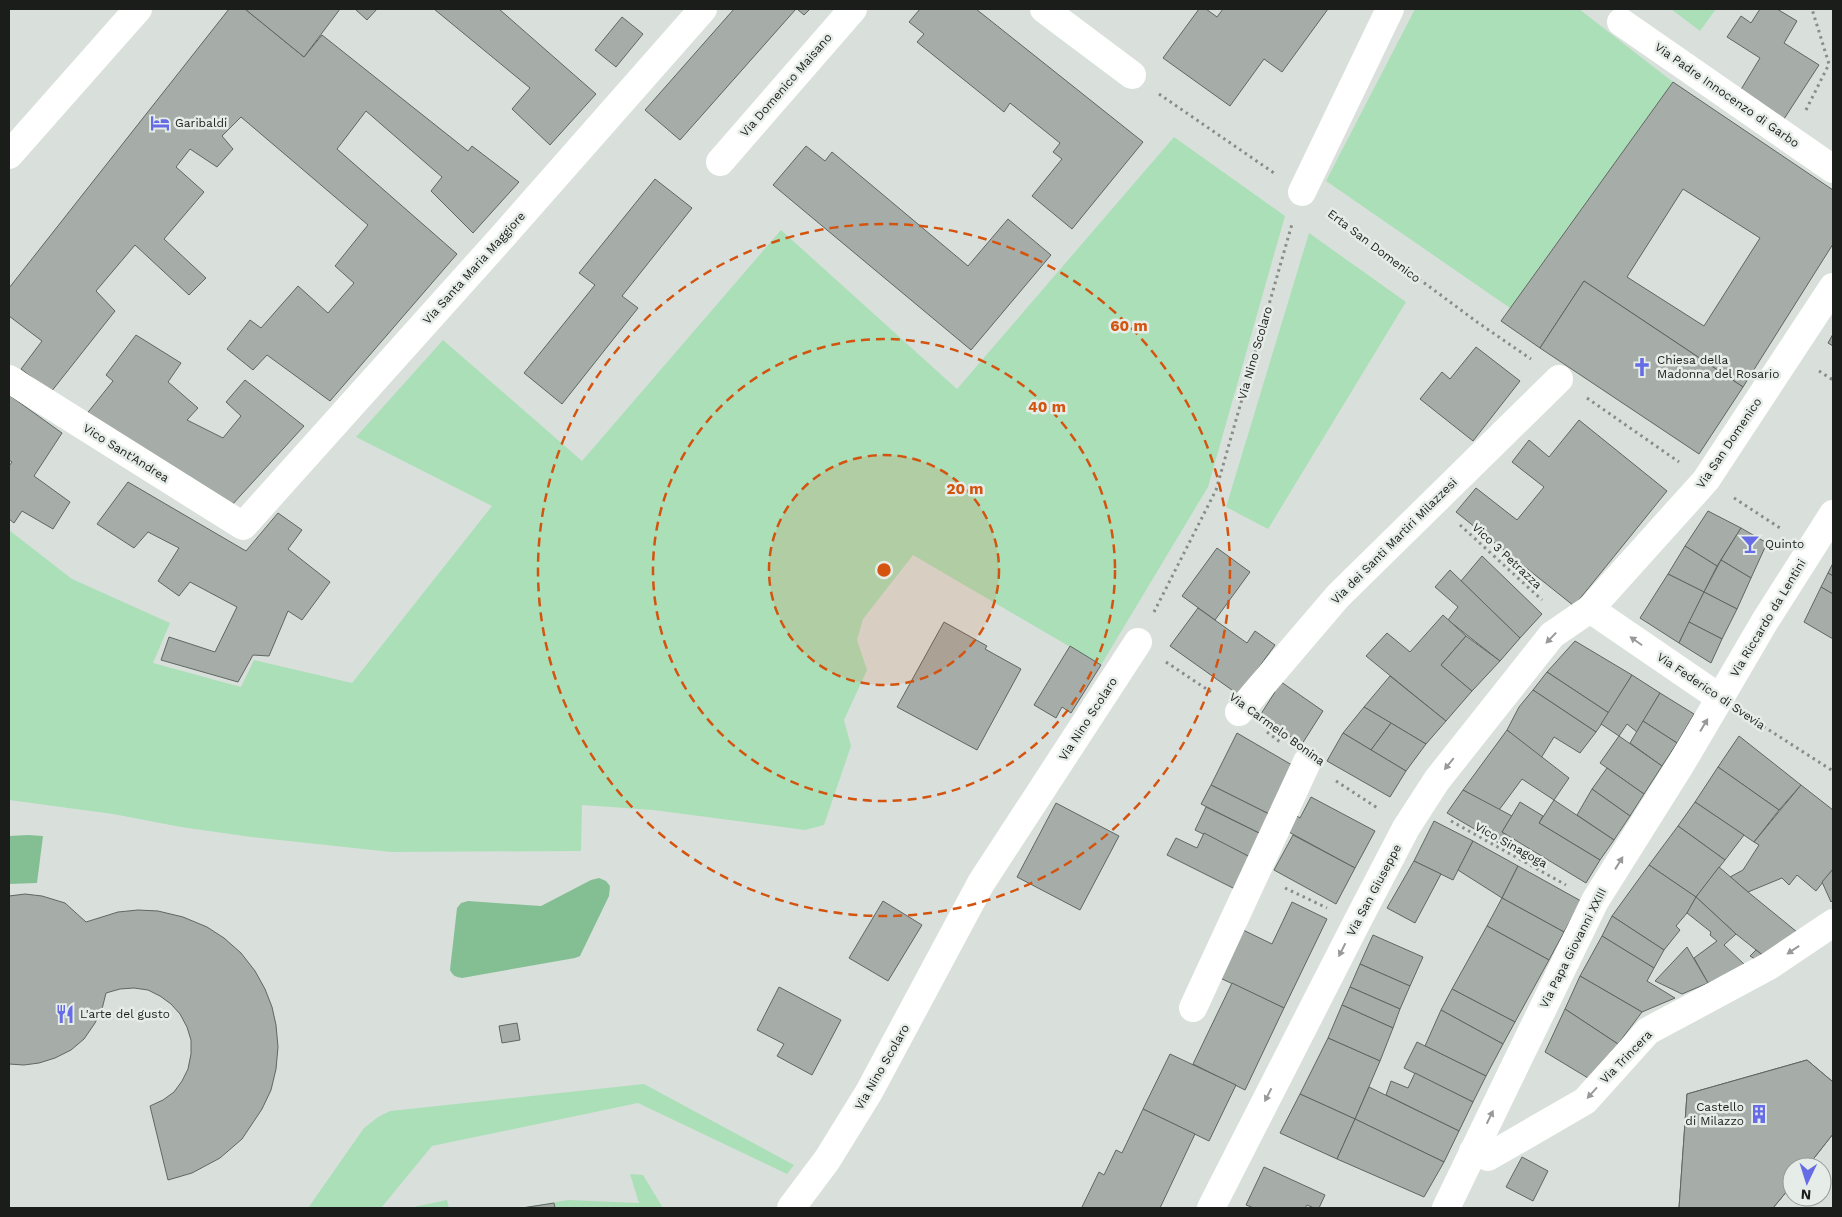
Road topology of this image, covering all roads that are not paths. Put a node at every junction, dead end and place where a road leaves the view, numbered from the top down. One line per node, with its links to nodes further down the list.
1 (138, 9): 8 (street)
2 (703, 9): 16 (street, Via Santa Maria Maggiore)
3 (853, 9): 9 (street, Via Domenico Maisano)
4 (1044, 9): 7 (street)
5 (1390, 9): 11 (street)
6 (1621, 22): 10 (street, Via Padre Innocenzo di Garbo)
7 (1132, 75)
8 (9, 155)
9 (720, 162)
10 (1833, 169)
11 (1302, 192)
12 (1833, 287): 17 (street, Via San Domenico)
13 (9, 379): 16 (street, Vico Sant'Andrea)
14 (1559, 379): 20 (street, Via dei Santi Martiri Milazzesi)
15 (1833, 514): 19 (street, Via Riccardo da Lentini)
16 (243, 526)
17 (1579, 616): 19 (street, Via Federico di Svevia, one-way to 17); 26 (street, Via San Giuseppe, one-way to 26)
18 (1138, 642): 25 (street, Via Nino Scolaro)
19 (1720, 698): 24 (street, Via Papa Giovanni XXIII, one-way to 19)
20 (1239, 712)
21 (1307, 762): 23 (street)
22 (1833, 923): 24 (street, Via Trincera, one-way to 24)
23 (1193, 1008)
24 (1473, 1151): 27 (street, Via Papa Giovanni XXIII)
25 (791, 1208)
26 (1211, 1208)
27 (1446, 1208)

